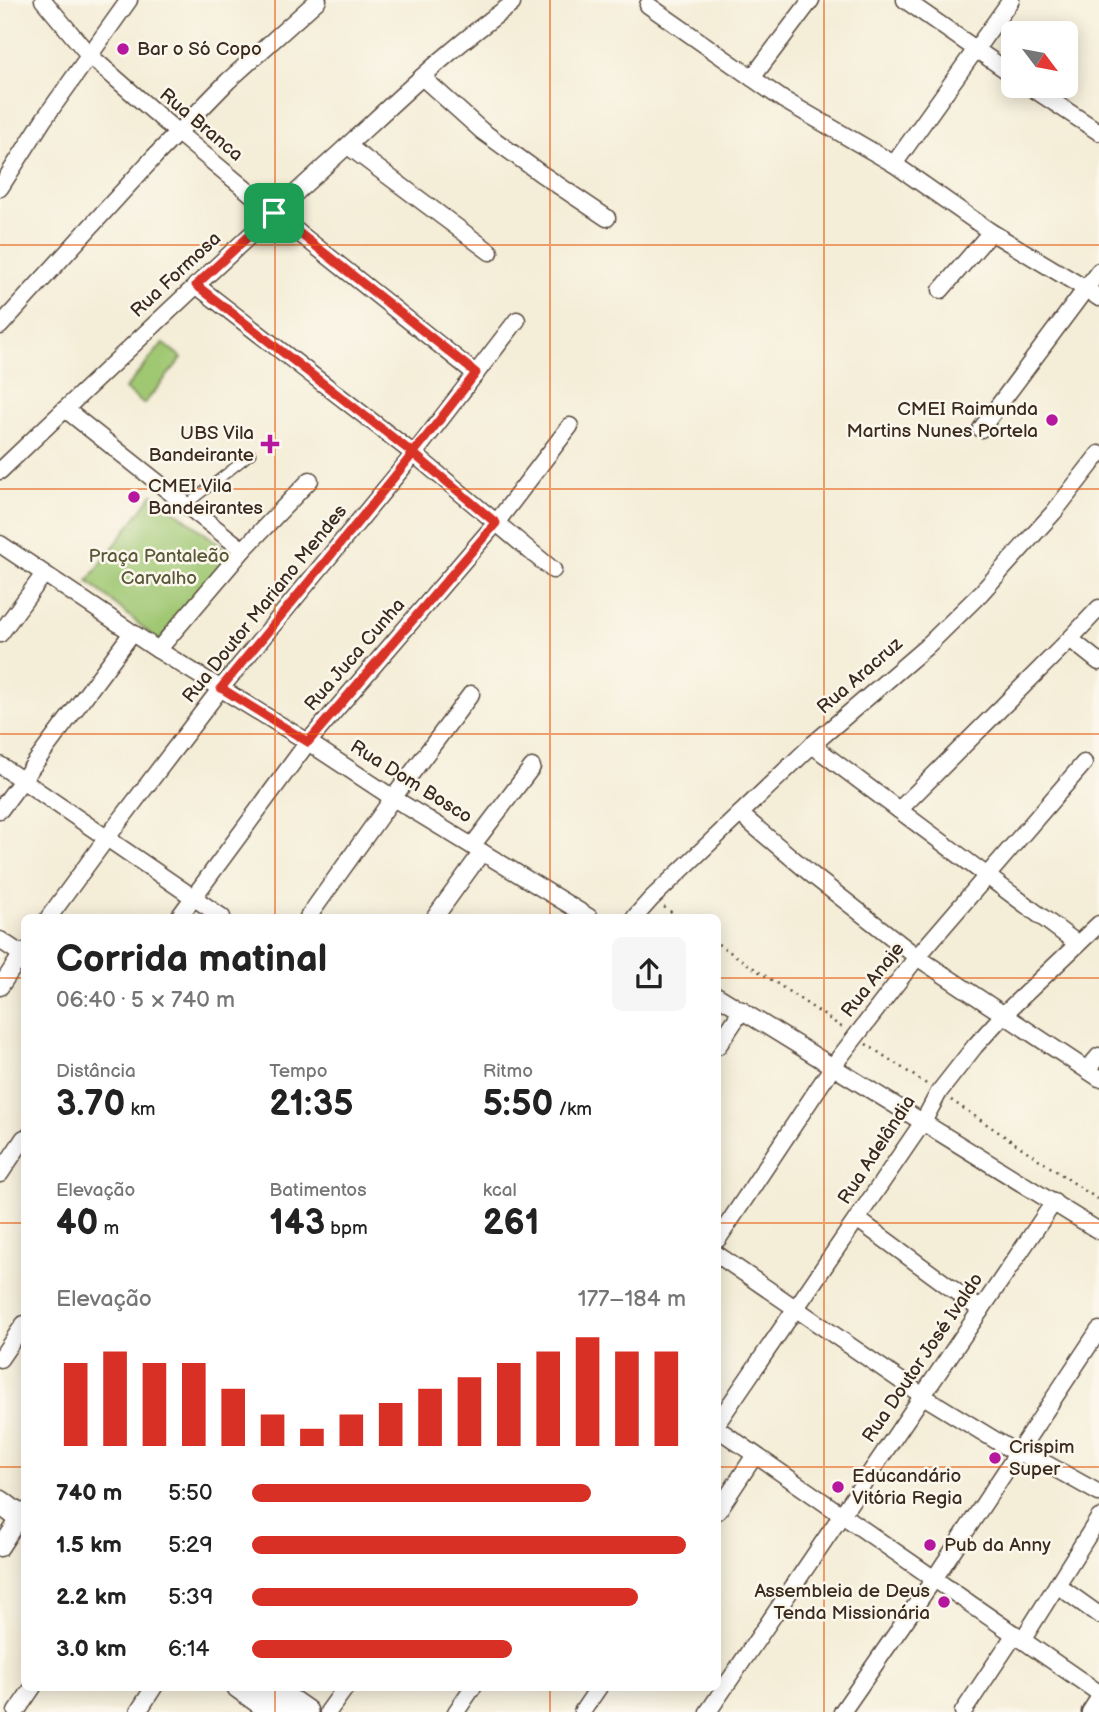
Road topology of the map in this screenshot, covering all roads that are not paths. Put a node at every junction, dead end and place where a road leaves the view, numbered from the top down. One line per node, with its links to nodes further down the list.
1 (43, 0): 10 (street, Rua Branca)
2 (129, 0): 10 (street)
3 (318, 0): 16 (street)
4 (811, 0): 13 (street)
5 (905, 0): 9 (street)
6 (1011, 0): 9 (street)
7 (512, 4): 12 (street, Rua Formosa)
8 (648, 5): 13 (street)
9 (976, 50): 11 (street); 18 (street)
10 (89, 55): 16 (street, Rua Branca); 19 (street)
11 (1001, 67)
12 (422, 77): 17 (street, Rua Formosa); 21 (street)
13 (752, 78): 18 (street)
14 (1048, 98): 15 (street)
15 (1099, 132)
16 (177, 133): 20 (street, Rua Branca); 29 (street)
17 (348, 146): 20 (street, Rua Formosa); 23 (street)
18 (894, 164): 22 (street)
19 (0, 188)
20 (274, 213): 25 (street, Rua Formosa); 30 (street, Rua Branca)
21 (607, 218)
22 (991, 232): 26 (street); 27 (street)
23 (490, 252)
24 (1099, 271): 27 (street)
25 (196, 285): 31 (street, Rua Formosa); 35 (street)
26 (941, 290)
27 (1092, 293): 33 (street)
28 (517, 320): 30 (street, Rua Doutor Mariano Mendes)
29 (0, 326)
30 (476, 373): 35 (street, Rua Doutor Mariano Mendes)
31 (65, 409): 37 (street, Rua Formosa); 39 (street)
32 (570, 426): 40 (street, Rua Juca Cunha)
33 (981, 429)
34 (251, 454): 39 (lane)
35 (414, 454): 40 (street); 51 (street, Rua Doutor Mariano Mendes)
36 (1099, 454): 54 (street, Rua Aracruz)
37 (0, 471)
38 (310, 480): 42 (street)
39 (186, 505): 42 (street)
40 (496, 523): 43 (street); 53 (street, Rua Juca Cunha)
41 (0, 544): 44 (street, Rua Dom Bosco)
42 (243, 550): 49 (street)
43 (553, 569)
44 (44, 574): 46 (street, Rua Dom Bosco); 47 (street)
45 (1099, 608): 48 (street)
46 (132, 633): 49 (street, Rua Dom Bosco); 58 (street)
47 (0, 634)
48 (1070, 639): 50 (street); 61 (street)
49 (158, 650): 51 (street, Rua Dom Bosco)
50 (1099, 662)
51 (221, 688): 53 (street, Rua Dom Bosco); 63 (street, Rua Doutor Mariano Mendes)
52 (471, 695): 59 (street)
53 (308, 742): 59 (street, Rua Dom Bosco); 66 (street, Rua Juca Cunha)
54 (812, 745): 61 (street); 62 (street, Rua Aracruz)
55 (1084, 763): 65 (street, Rua Anaje)
56 (0, 765): 58 (street)
57 (532, 767): 64 (street)
58 (21, 780): 60 (street); 63 (street)
59 (393, 798): 64 (street, Rua Dom Bosco); 71 (street)
60 (0, 810)
61 (899, 810): 65 (street)
62 (740, 814): 73 (street, Rua Aracruz); 78 (street)
63 (106, 839): 66 (street); 68 (street, Rua Doutor Mariano Mendes)
64 (477, 849): 67 (street, Rua Dom Bosco); 72 (street)
65 (987, 876): 76 (street); 78 (street, Rua Anaje)
66 (194, 898): 69 (street, Rua Juca Cunha); 70 (street)
67 (566, 911)
68 (51, 914)
69 (181, 914)
70 (218, 914)
71 (310, 914)
72 (437, 914)
73 (638, 914)
74 (1099, 924): 76 (street, Rua Adelândia)
75 (0, 940): 77 (street)
76 (1078, 944): 83 (street, Rua Adelândia)
77 (21, 952)
78 (917, 957): 83 (street); 86 (street, Rua Anaje)
79 (21, 958): 80 (street)
80 (0, 987)
81 (721, 998): 82 (street)
82 (742, 1010): 84 (street); 86 (street)
83 (1004, 1014): 87 (street); 88 (street, Rua Adelândia)
84 (721, 1042)
85 (1099, 1056): 87 (street)
86 (833, 1066): 88 (street); 94 (street, Rua Anaje)
87 (1093, 1074)
88 (923, 1122): 91 (street); 92 (street, Rua Adelândia)
89 (21, 1142): 90 (street)
90 (0, 1174)
91 (1054, 1202): 93 (street); 97 (street, Rua Doutor José Ivaldo)
92 (857, 1219): 96 (street, Rua Adelândia); 97 (street)
93 (1099, 1231)
94 (721, 1234)
95 (721, 1257): 96 (street)
96 (796, 1309): 101 (street); 102 (street, Rua Adelândia)
97 (981, 1310): 101 (street, Rua Doutor José Ivaldo)
98 (21, 1328): 100 (street)
99 (1099, 1330): 104 (street)
100 (0, 1359)
101 (922, 1396): 104 (street); 109 (street, Rua Doutor José Ivaldo)
102 (721, 1418)
103 (721, 1431): 105 (street)
104 (1018, 1454): 106 (street); 113 (street)
105 (755, 1455): 108 (street); 109 (street)
106 (1099, 1493)
107 (0, 1502): 111 (main road)
108 (721, 1506)
109 (842, 1515): 113 (street); 132 (street, Rua Doutor José Ivaldo)
110 (1099, 1518): 114 (street)
111 (18, 1522): 112 (street)
112 (0, 1548)
113 (934, 1579): 116 (street); 133 (street)
114 (1057, 1585): 115 (street); 116 (street)
115 (1099, 1615)
116 (1019, 1637): 123 (street); 134 (street)
117 (30, 1691): 126 (street)
118 (151, 1691): 127 (street)
119 (246, 1691): 125 (main road)
120 (342, 1691): 129 (street)
121 (470, 1691): 130 (street)
122 (596, 1691): 131 (street)
123 (1099, 1693)
124 (1099, 1698): 135 (street)
125 (271, 1705): 128 (main road)
126 (16, 1712)
127 (138, 1712)
128 (306, 1712)
129 (328, 1712)
130 (456, 1712)
131 (582, 1712)
132 (708, 1712)
133 (842, 1712)
134 (963, 1712)
135 (1090, 1712)

